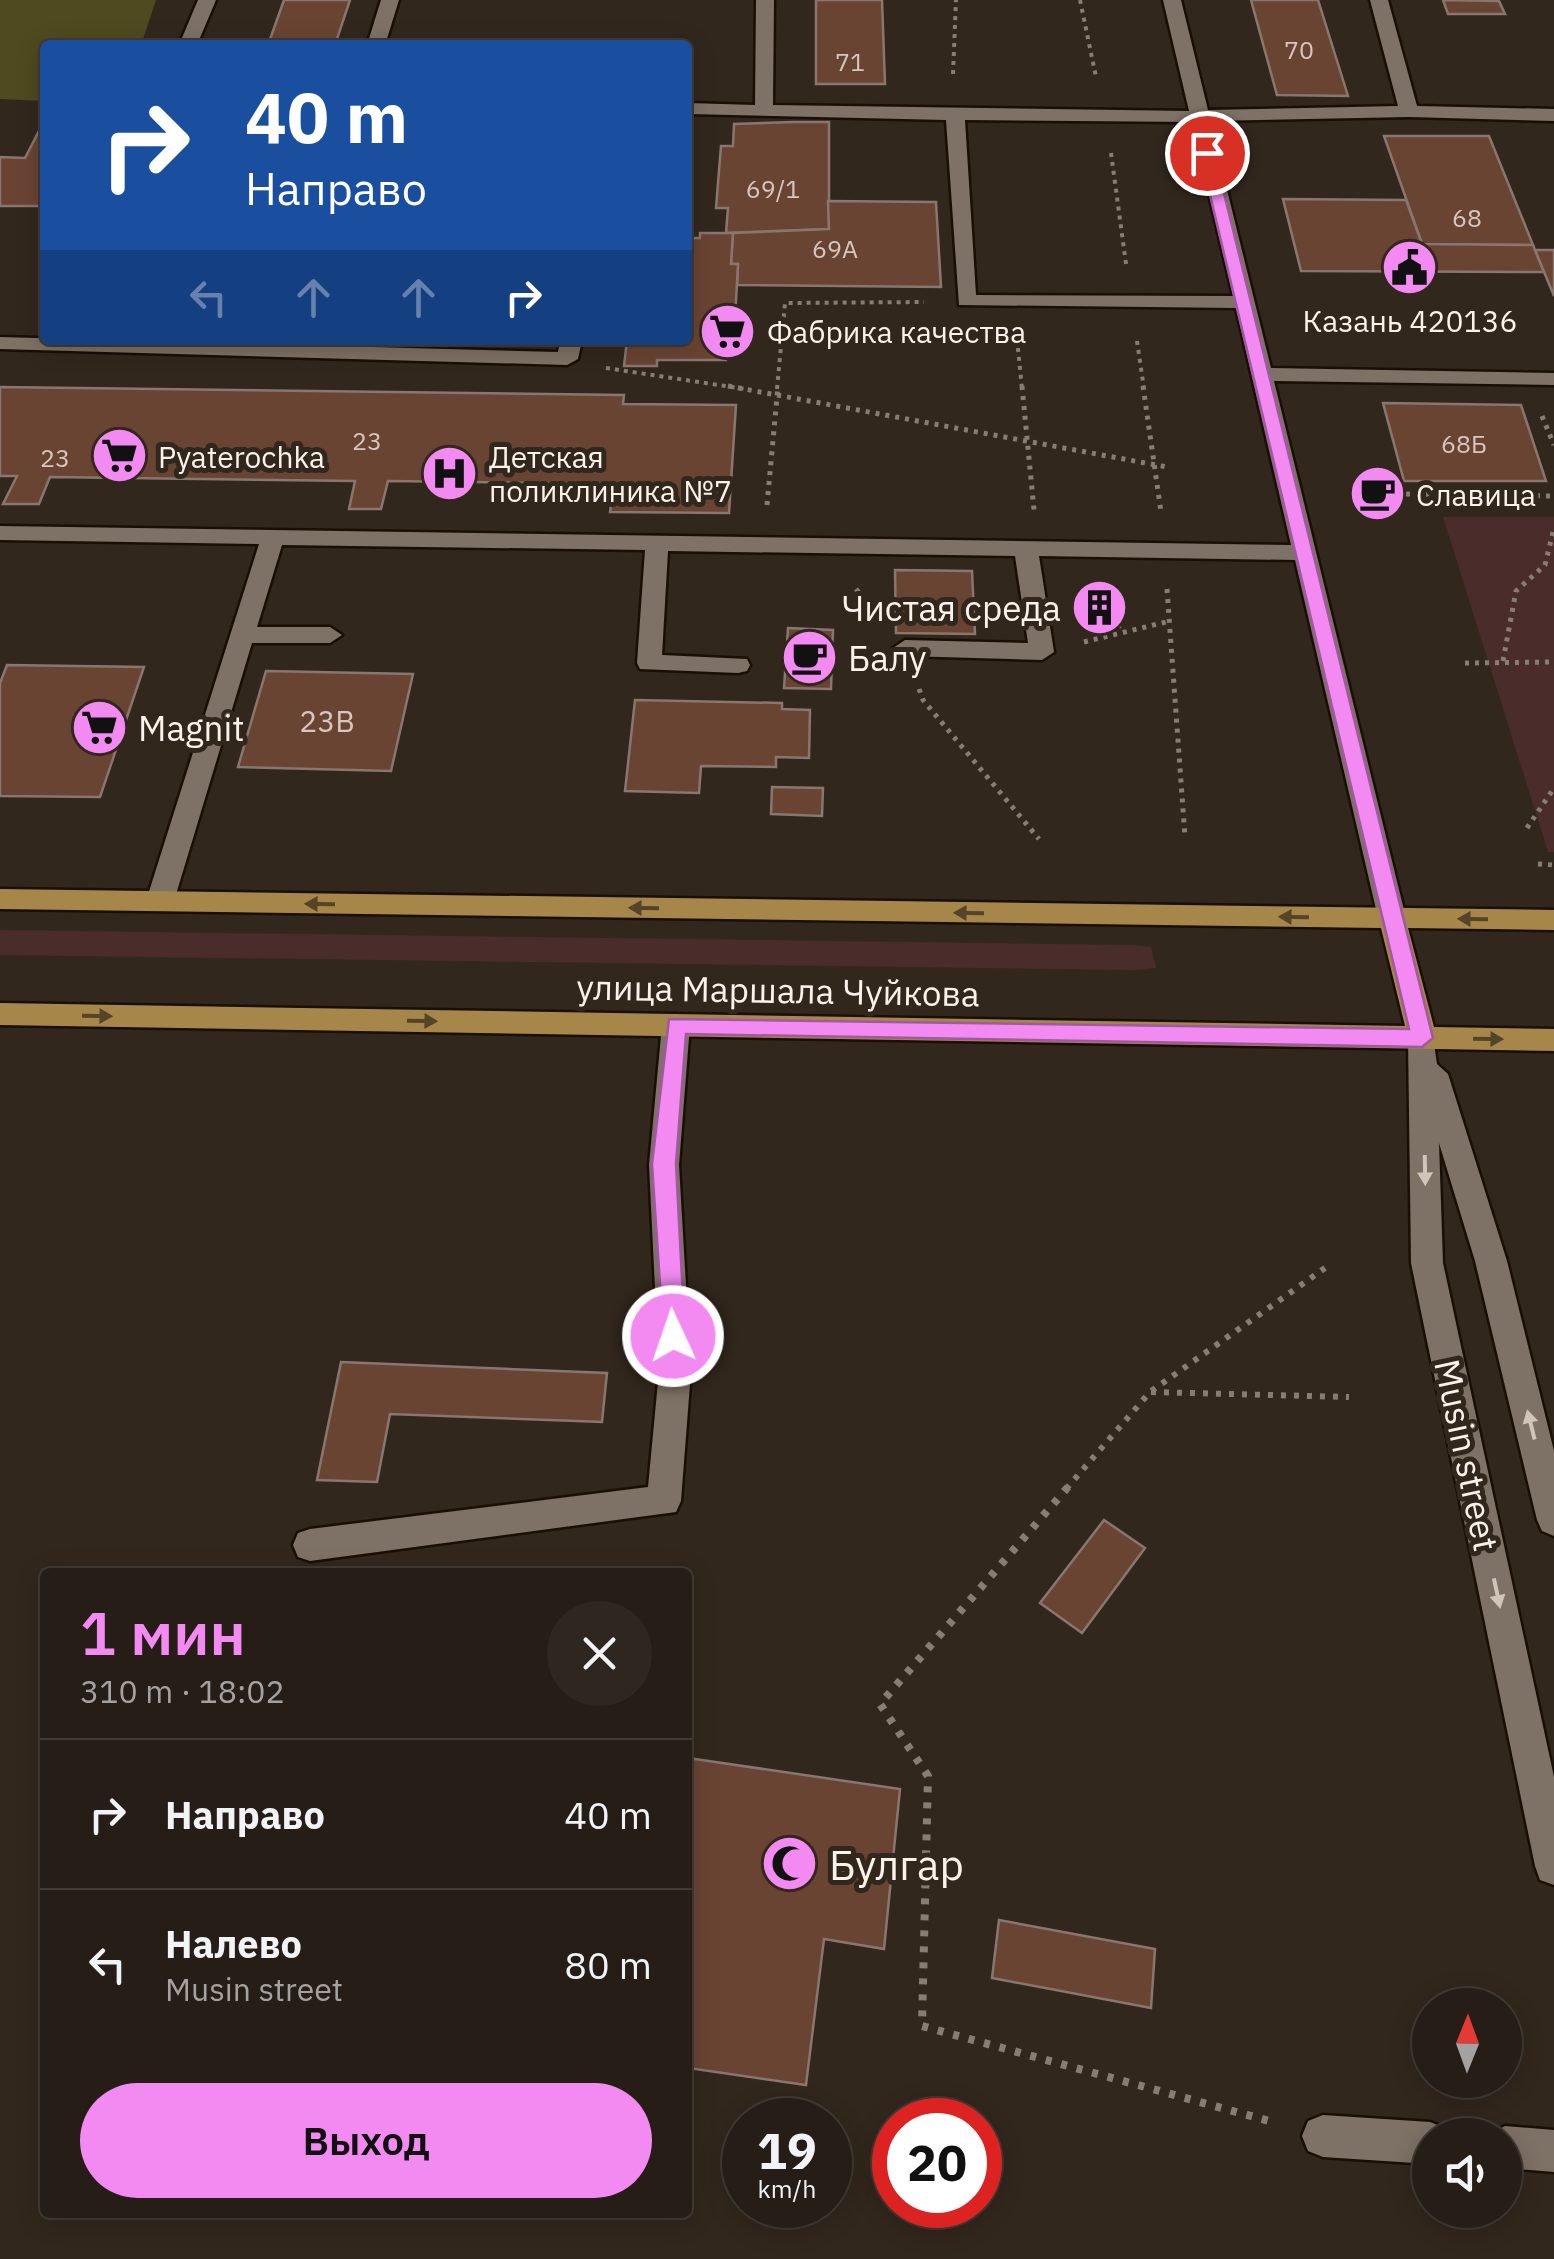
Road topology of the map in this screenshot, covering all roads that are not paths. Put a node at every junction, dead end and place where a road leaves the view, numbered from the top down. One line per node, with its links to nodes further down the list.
1 (206, 0): 6 (street)
2 (390, 0): 7 (street)
3 (766, 0): 9 (street)
4 (1172, 0): 14 (street, Musin street)
5 (1378, 0): 10 (street)
6 (190, 40)
7 (378, 40)
8 (692, 110): 9 (street)
9 (764, 111): 11 (street)
10 (1409, 111): 12 (street); 14 (street)
11 (955, 114): 14 (street); 16 (street)
12 (1504, 114): 13 (street); 15 (street)
13 (1554, 114)
14 (1198, 116): 16 (street, Musin street)
15 (1554, 137)
16 (1242, 302): 21 (street, Musin street)
17 (0, 343): 18 (street)
18 (40, 343)
19 (211, 345): 20 (street)
20 (569, 350)
21 (1260, 374): 22 (street); 27 (street, Musin street)
22 (1554, 379)
23 (274, 537): 24 (street); 25 (street); 29 (street)
24 (3, 540)
25 (657, 543): 26 (street); 31 (street)
26 (1026, 549): 27 (street); 30 (street)
27 (1302, 553): 34 (street, Musin street)
28 (330, 635): 29 (street)
29 (243, 636): 33 (street)
30 (905, 648)
31 (738, 665)
32 (0, 899): 33 (main road)
33 (160, 901): 34 (main road, one-way to 33)
34 (1392, 918): 35 (main road, one-way to 34); 38 (main road, Musin street)
35 (1554, 920)
36 (0, 1014): 37 (main road, улица Маршала Чуйкова, one-way to 37)
37 (676, 1026): 38 (main road, улица Маршала Чуйкова); 41 (street)
38 (1422, 1038): 39 (main road, улица Маршала Чуйкова, one-way to 39); 40 (street, Musin street, one-way to 38); 42 (street, Musin street, one-way to 42)
39 (1554, 1040)
40 (1554, 1520)
41 (310, 1545)
42 (1554, 1866)
43 (1323, 2136): 44 (street)
44 (1412, 2141)
45 (1522, 2148): 46 (street)
46 (1554, 2150)

